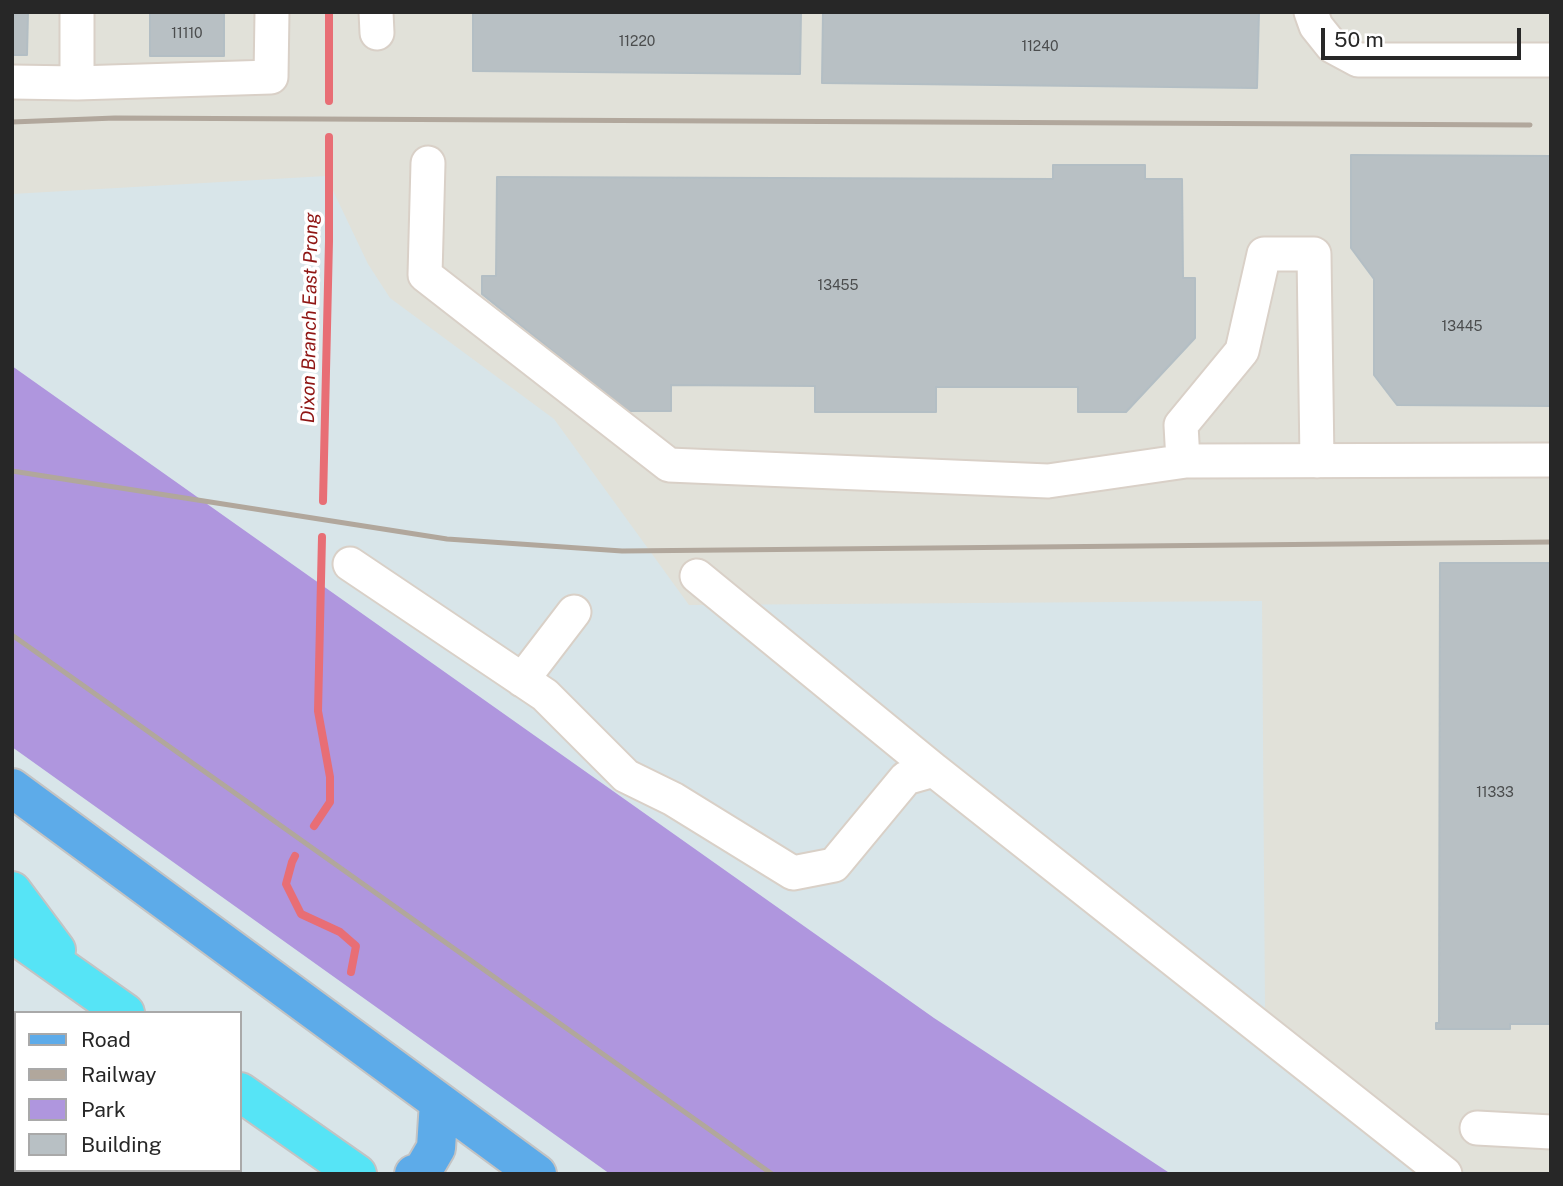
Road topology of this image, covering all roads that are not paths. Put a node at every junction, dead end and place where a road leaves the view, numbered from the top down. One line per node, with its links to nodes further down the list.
1 (77, 12): 6 (lane)
2 (272, 12): 6 (lane)
3 (1311, 12): 4 (lane)
4 (1551, 60)
5 (12, 82): 6 (lane)
6 (77, 83)
7 (428, 163): 9 (lane)
8 (1551, 460): 10 (lane)
9 (1183, 461): 10 (lane); 10 (lane)
10 (1317, 461)
11 (350, 564): 14 (lane)
12 (696, 576): 15 (lane)
13 (574, 612): 14 (lane)
14 (522, 680): 15 (lane)
15 (934, 770): 28 (lane)
16 (12, 788): 22 (main road)
17 (12, 891): 19 (highway)
18 (12, 933): 19 (highway)
19 (78, 980): 20 (highway)
20 (122, 1011)
21 (242, 1094): 25 (highway)
22 (439, 1102): 26 (main road); 27 (main road)
23 (1477, 1128): 24 (lane)
24 (1551, 1132)
25 (345, 1165)
26 (414, 1174)
27 (537, 1174)
28 (1445, 1174)

